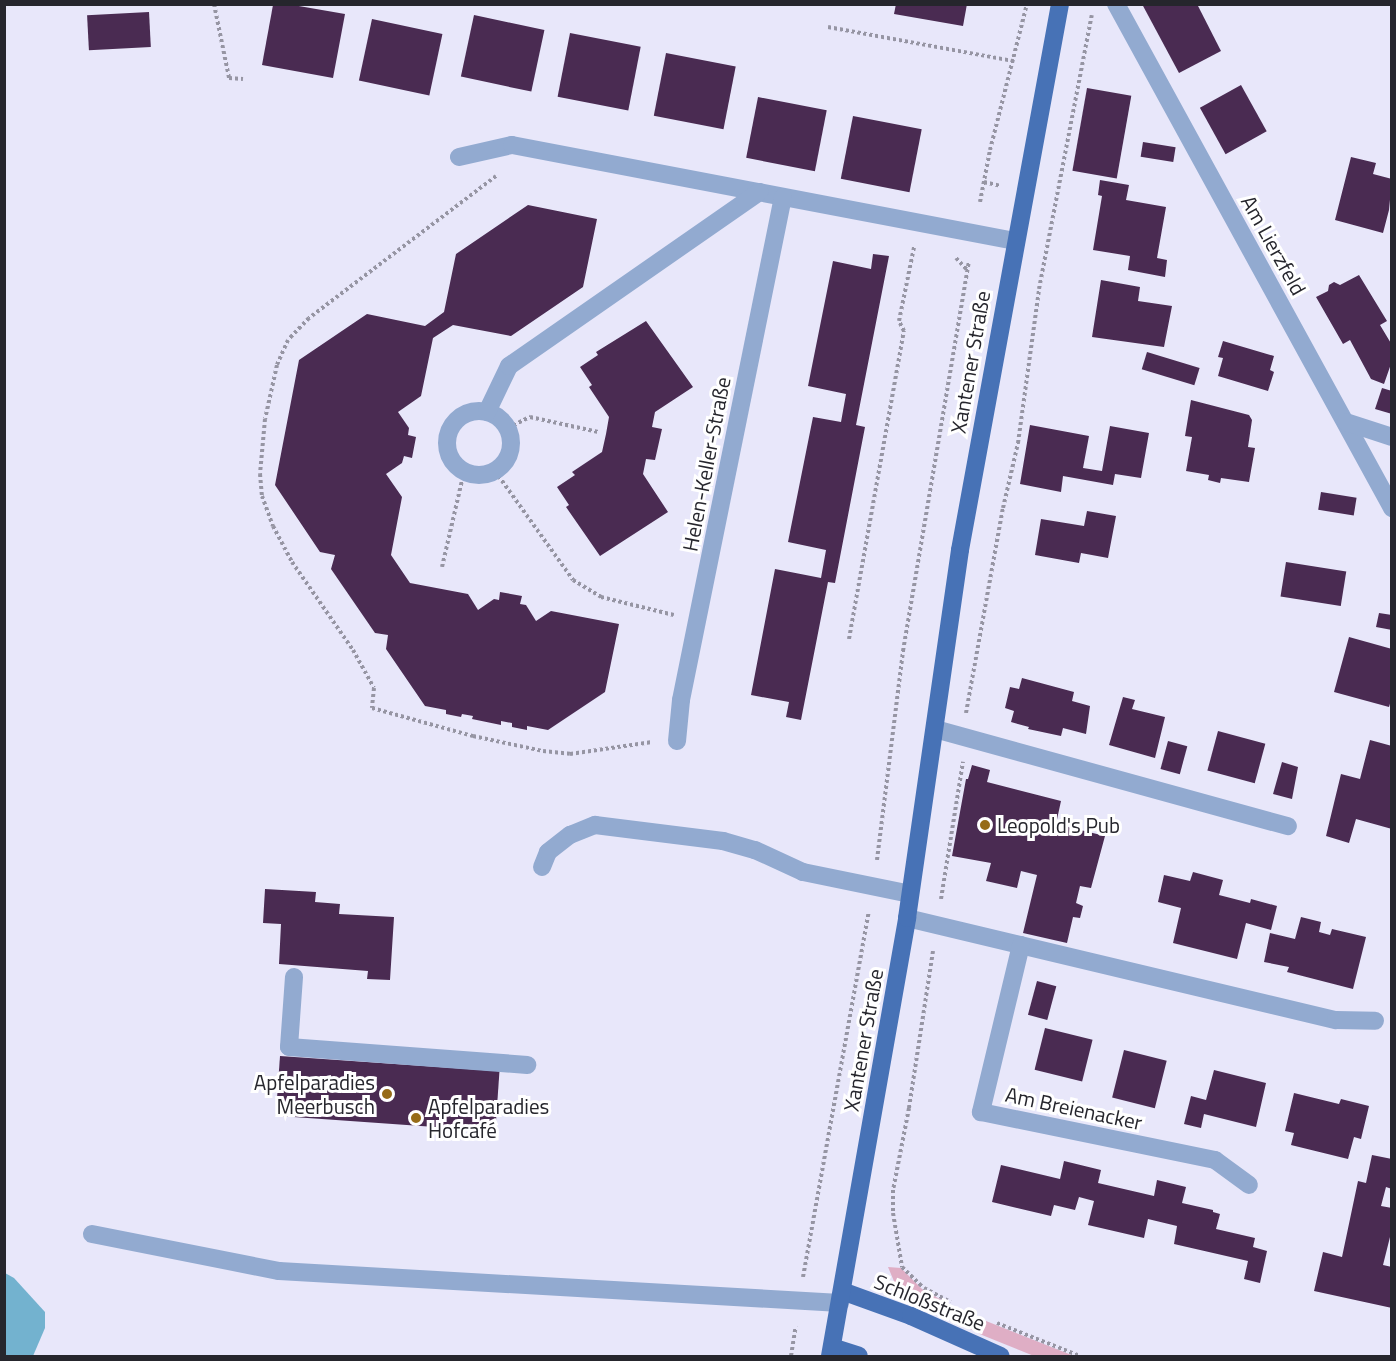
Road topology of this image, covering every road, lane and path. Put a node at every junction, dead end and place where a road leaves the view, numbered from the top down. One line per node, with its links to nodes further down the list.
1 (214, 4): 8 (path)
2 (1027, 4): 7 (path)
3 (1060, 4): 14 (main road, Xantener Straße)
4 (1094, 4): 29 (path)
5 (1116, 4): 18 (street, Am Lierzfeld)
6 (828, 27): 7 (path)
7 (1014, 61): 13 (path)
8 (243, 79)
9 (512, 145): 10 (street); 11 (street); 30 (path)
10 (459, 157)
11 (759, 192): 12 (street); 17 (street)
12 (783, 197): 14 (street); 26 (street, Helen-Keller-Straße)
13 (980, 202)
14 (1015, 241): 28 (main road, Xantener Straße)
15 (915, 243): 27 (path)
16 (969, 262): 33 (path)
17 (486, 412): 19 (street); 23 (street)
18 (1346, 422): 21 (street); 24 (street, Am Lierzfeld)
19 (508, 429): 20 (path); 22 (street)
20 (598, 432)
21 (1392, 437)
22 (495, 471): 23 (street); 26 (path)
23 (464, 472): 25 (path)
24 (1392, 508)
25 (442, 567)
26 (697, 620): 30 (street, Helen-Keller-Straße)
27 (849, 639)
28 (935, 729): 29 (street); 34 (main road, Xantener Straße)
29 (963, 737): 31 (street); 36 (path)
30 (677, 741)
31 (1288, 826)
32 (542, 867): 33 (street)
33 (874, 888): 34 (street); 43 (path)
34 (910, 894): 35 (main road, Xantener Straße)
35 (907, 918): 36 (street); 44 (main road, Xantener Straße)
36 (938, 924): 37 (street); 45 (path)
37 (1021, 945): 39 (street); 41 (street, Am Breienacker)
38 (294, 977): 40 (street)
39 (1375, 1021)
40 (527, 1065)
41 (1249, 1185)
42 (92, 1234): 44 (street)
43 (807, 1245)
44 (841, 1297): 47 (main road, Xantener Straße); 49 (main road, Schloßstraße)
45 (952, 1304)
46 (994, 1322): 50 (path)
47 (831, 1352): 48 (main road)
48 (859, 1356)
49 (1001, 1356)
50 (1080, 1356)

